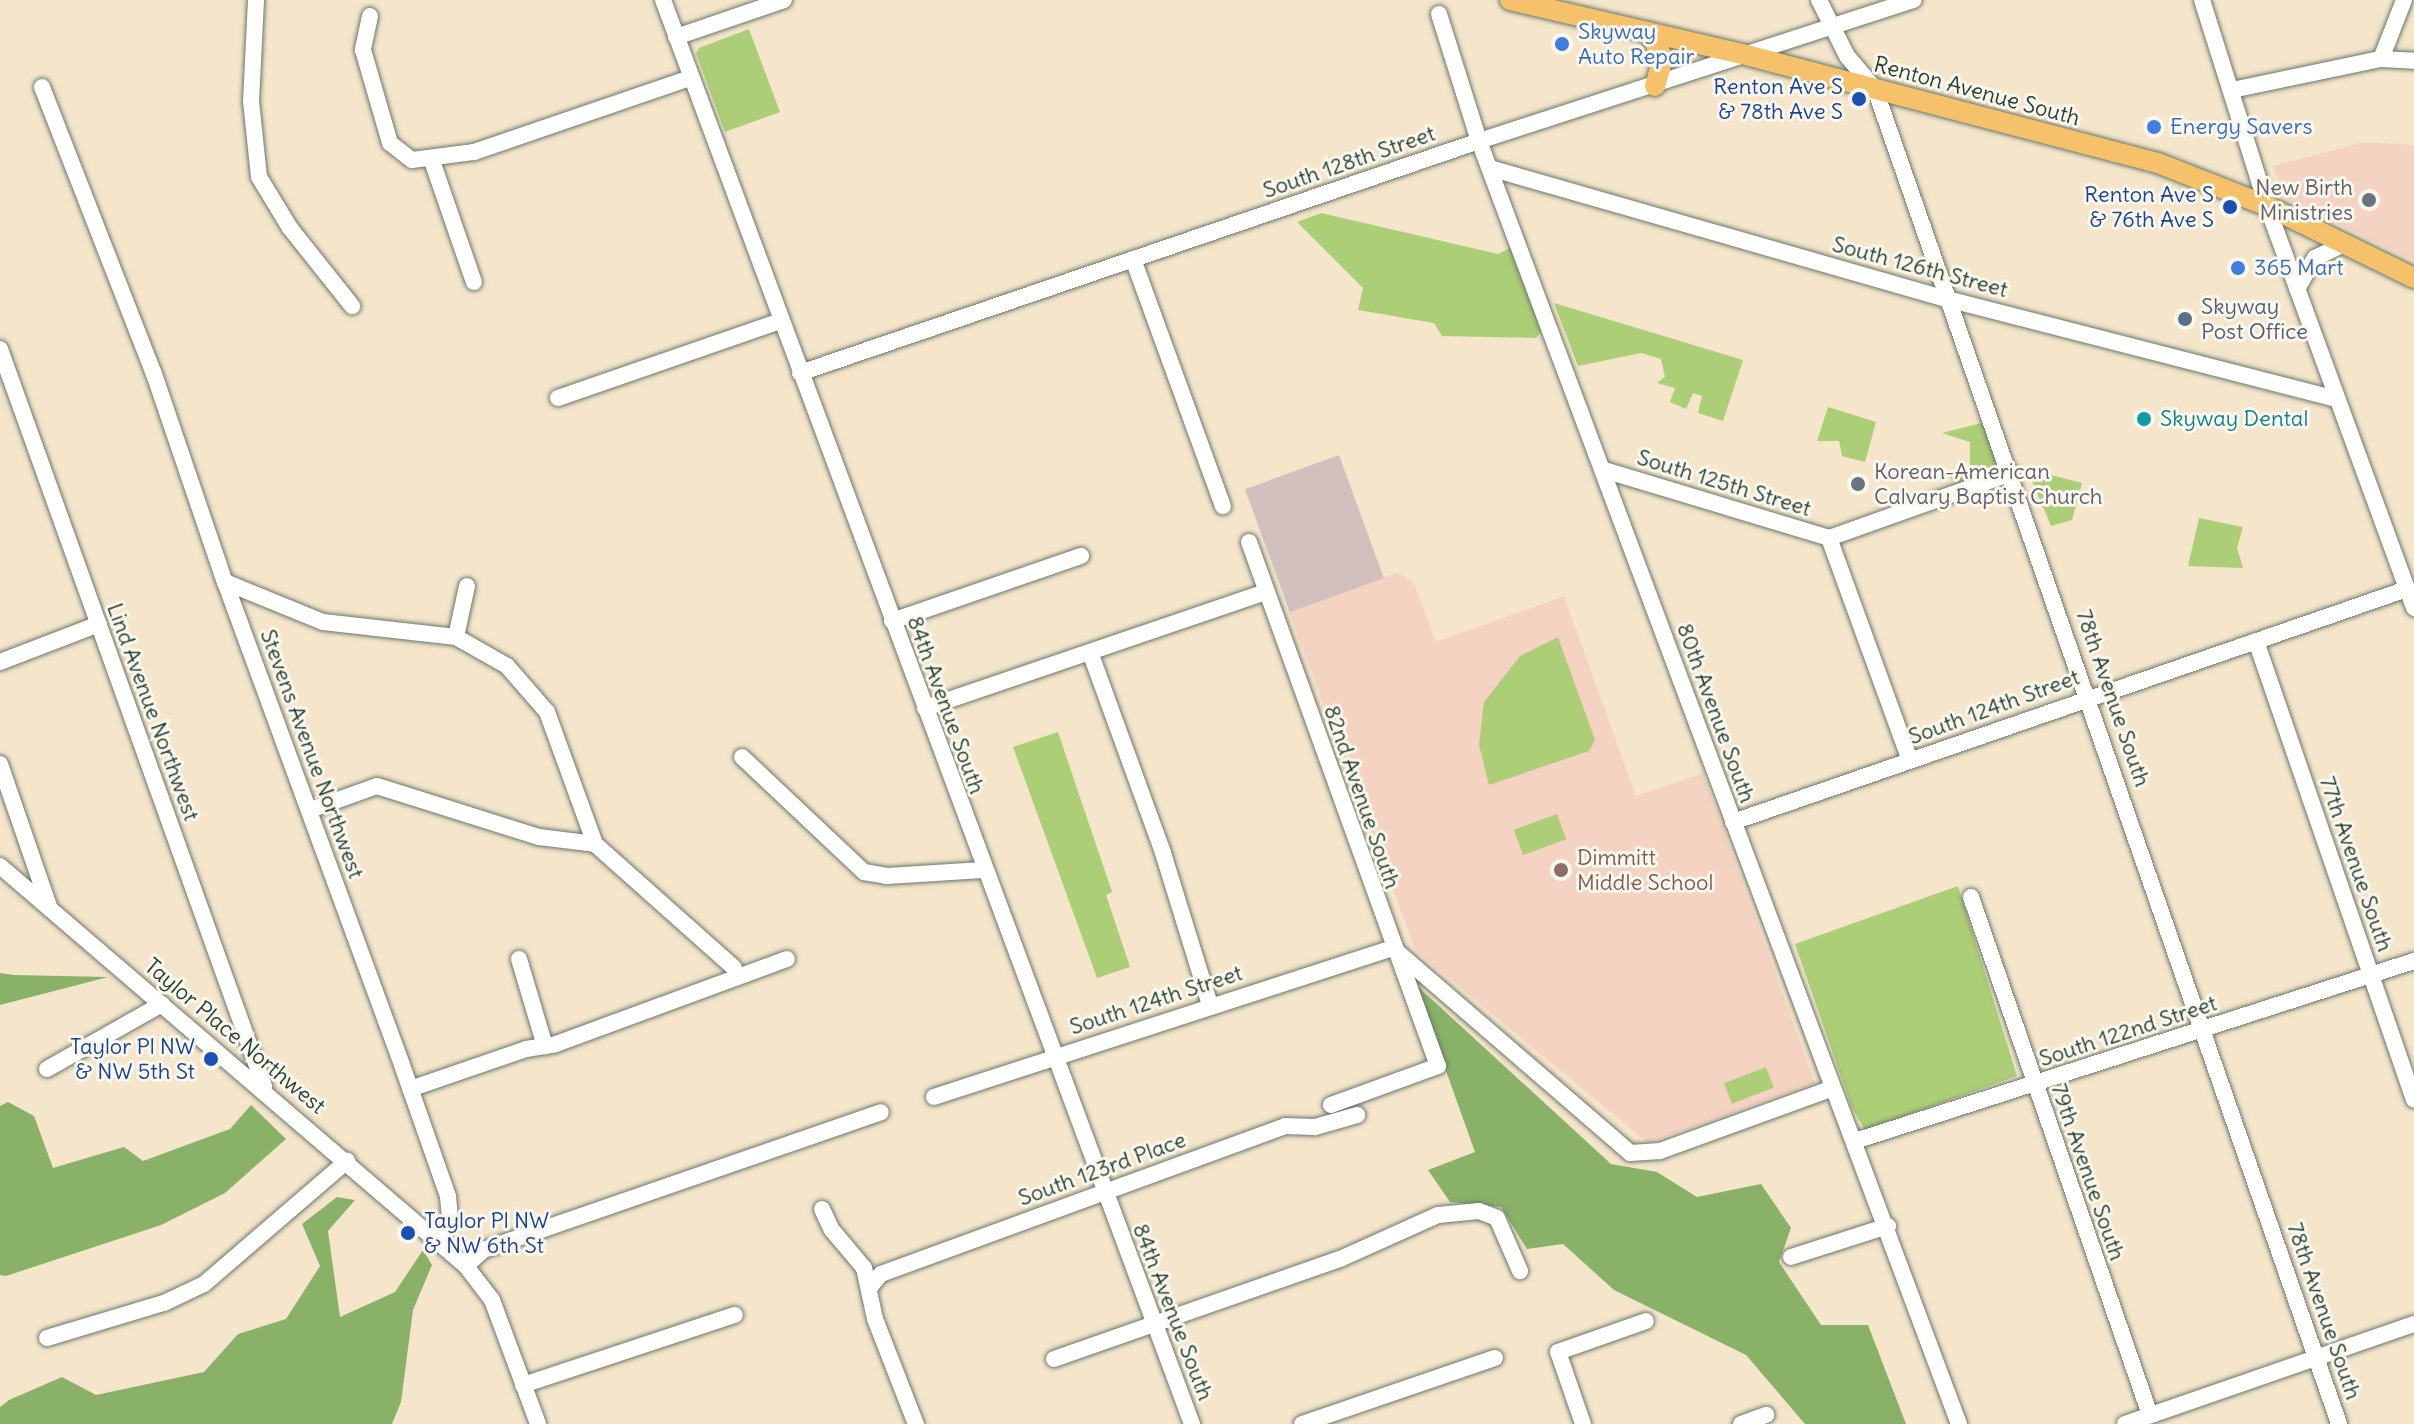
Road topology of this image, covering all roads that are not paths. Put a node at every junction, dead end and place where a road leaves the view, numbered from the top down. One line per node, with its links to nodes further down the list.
1 (256, 0): 32 (street)
2 (663, 0): 13 (street, 84th Avenue South)
3 (784, 0): 13 (street)
4 (1510, 0): 12 (main road, Renton Avenue South)
5 (1819, 0): 11 (street, 78th Avenue South)
6 (1914, 0): 11 (street, South 128th Street)
7 (2202, 0): 21 (street)
8 (2404, 0): 15 (street)
9 (1439, 14): 22 (street, 80th Avenue South)
10 (370, 16): 23 (street)
11 (1830, 28): 14 (street, South 128th Street); 20 (street, 78th Avenue South)
12 (1649, 32): 14 (main road, Renton Avenue South); 18 (main road)
13 (676, 37): 17 (street, 84th Avenue South)
14 (1750, 56): 18 (street, South 128th Street); 20 (main road, Renton Avenue South)
15 (2381, 59): 16 (street); 21 (street)
16 (2414, 61)
17 (690, 78): 23 (street); 33 (street, 84th Avenue South)
18 (1655, 86): 22 (street, South 128th Street)
19 (42, 87): 44 (street, Stevens Avenue Northwest)
20 (1875, 89): 25 (main road, Renton Avenue South); 31 (street, 78th Avenue South)
21 (2232, 90): 25 (street)
22 (1479, 141): 24 (street, 80th Avenue South); 27 (street, South 128th Street)
23 (432, 161): 29 (street)
24 (1493, 169): 31 (street, South 126th Street); 38 (street, 80th Avenue South)
25 (2267, 206): 26 (main road, Renton Avenue South); 30 (street)
26 (2344, 244): 28 (main road, Renton Avenue South); 30 (street)
27 (1133, 259): 35 (street, South 128th Street); 40 (street)
28 (2414, 278)
29 (474, 282)
30 (2297, 289): 37 (street)
31 (1951, 300): 37 (street, South 126th Street); 39 (street, 78th Avenue South)
32 (352, 306)
33 (780, 321): 35 (street, 84th Avenue South); 36 (street)
34 (0, 349): 50 (street, Lind Avenue Northwest)
35 (800, 373): 49 (street, 84th Avenue South)
36 (558, 398)
37 (2337, 399): 46 (street)
38 (1604, 470): 41 (street, South 125th Street); 61 (street, 80th Avenue South)
39 (2012, 473): 41 (street, South 125th Street); 55 (street, 78th Avenue South)
40 (1223, 506)
41 (1829, 538): 58 (street)
42 (1249, 542): 47 (street, 82nd Avenue South)
43 (1081, 556): 49 (street)
44 (225, 582): 51 (street); 60 (street, Stevens Avenue Northwest)
45 (467, 586): 51 (street)
46 (2407, 589): 48 (street); 52 (street, South 124th Street)
47 (1266, 592): 53 (street); 67 (street, 82nd Avenue South)
48 (2414, 608)
49 (892, 621): 56 (street, 84th Avenue South)
50 (99, 624): 54 (street); 80 (street, Lind Avenue Northwest)
51 (456, 637): 62 (street)
52 (2256, 641): 55 (street, South 124th Street); 72 (street, 77th Avenue South)
53 (1090, 652): 56 (street); 74 (street)
54 (0, 662)
55 (2089, 696): 58 (street, South 124th Street); 75 (street, 78th Avenue South)
56 (925, 708): 64 (street, 84th Avenue South)
57 (742, 757): 64 (street)
58 (1910, 761): 61 (street, South 124th Street)
59 (0, 764): 66 (street)
60 (310, 810): 62 (street); 81 (street, Stevens Avenue Northwest)
61 (1733, 822): 82 (street, 80th Avenue South)
62 (595, 844): 71 (street)
63 (0, 866): 66 (street, Taylor Place Northwest)
64 (983, 870): 77 (street, 84th Avenue South)
65 (1971, 897): 79 (street, 79th Avenue South)
66 (49, 907): 73 (street, Taylor Place Northwest)
67 (1392, 948): 74 (street, South 124th Street); 82 (street); 85 (street, 82nd Avenue South)
68 (519, 959): 76 (street)
69 (787, 959): 76 (street)
70 (2414, 961): 72 (street, South 122nd Street)
71 (734, 968)
72 (2371, 975): 75 (street, South 122nd Street); 84 (street, 77th Avenue South)
73 (162, 1004): 78 (street); 80 (street, Taylor Place Northwest)
74 (1210, 1005): 77 (street, South 124th Street)
75 (2203, 1029): 79 (street, South 122nd Street); 103 (street, 78th Avenue South)
76 (545, 1046): 81 (street)
77 (1055, 1056): 83 (street, South 124th Street); 90 (street, 84th Avenue South)
78 (47, 1069)
79 (2034, 1084): 88 (street, South 122nd Street); 108 (street, 79th Avenue South)
80 (265, 1089): 89 (street, Taylor Place Northwest)
81 (410, 1089): 93 (street, Stevens Avenue Northwest)
82 (1830, 1089): 88 (street, 80th Avenue South)
83 (934, 1097)
84 (2414, 1100)
85 (1331, 1105)
86 (881, 1112): 95 (street)
87 (1357, 1115): 90 (street, South 123rd Place)
88 (1855, 1141): 92 (street, 80th Avenue South)
89 (347, 1161): 93 (street, Taylor Place Northwest); 102 (street)
90 (1105, 1192): 97 (street, South 123rd Place); 100 (street, 84th Avenue South)
91 (822, 1209): 97 (street)
92 (1888, 1226): 94 (street); 115 (street, 80th Avenue South)
93 (441, 1241): 95 (street)
94 (1791, 1257)
95 (466, 1266): 106 (street)
96 (1520, 1271): 100 (street)
97 (870, 1287): 110 (street)
98 (735, 1315): 106 (street)
99 (1646, 1321): 113 (street)
100 (1153, 1322): 105 (street); 111 (street, 84th Avenue South)
101 (2414, 1324): 103 (street)
102 (47, 1338)
103 (2316, 1357): 108 (street); 117 (street, 78th Avenue South)
104 (1495, 1358): 112 (street)
105 (1054, 1359)
106 (523, 1385): 109 (street)
107 (1766, 1415): 114 (street)
108 (2150, 1415): 116 (street)
109 (538, 1424)
110 (916, 1424)
111 (1192, 1424)
112 (1302, 1424)
113 (1583, 1424)
114 (1741, 1424)
115 (1959, 1424)
116 (2125, 1424)
117 (2339, 1424)

